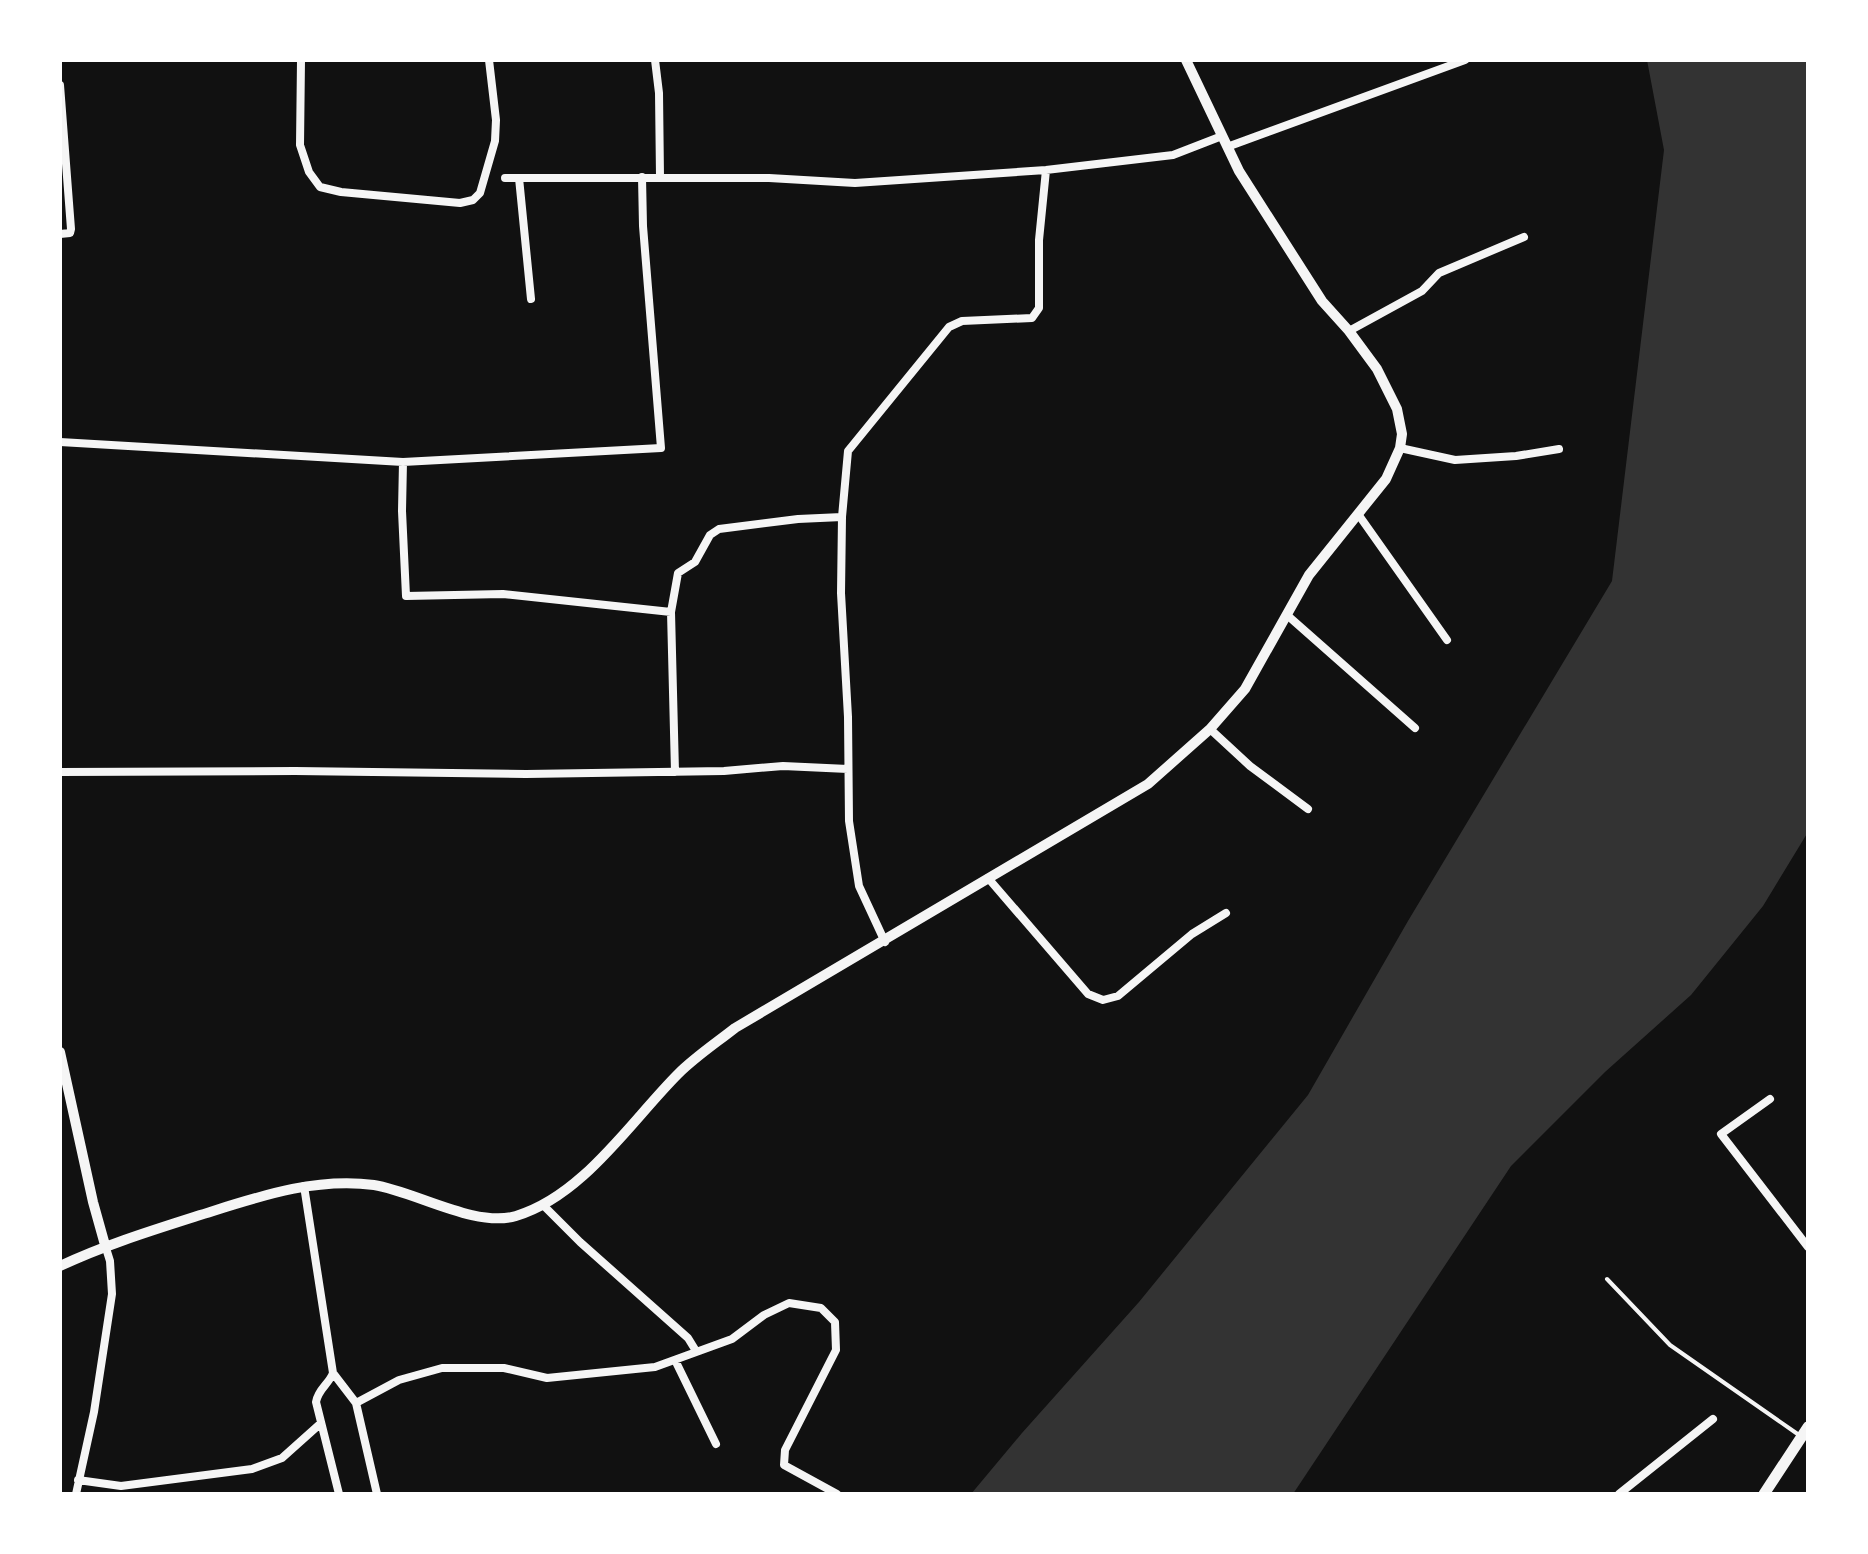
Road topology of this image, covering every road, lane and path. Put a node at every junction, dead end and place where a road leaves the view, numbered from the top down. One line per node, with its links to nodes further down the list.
1 (301, 60): 2 (street)
2 (489, 60)
3 (655, 60): 10 (street)
4 (1186, 60): 7 (street)
5 (1465, 60): 7 (street)
6 (60, 85): 13 (street)
7 (1225, 142): 8 (street); 16 (street)
8 (1046, 170): 10 (street); 22 (street)
9 (642, 177): 10 (street); 12 (street); 20 (street)
10 (660, 177)
11 (505, 178): 12 (street)
12 (519, 178): 15 (street)
13 (60, 234)
14 (1524, 237): 16 (street)
15 (531, 299)
16 (1349, 331): 18 (street)
17 (60, 442): 20 (street)
18 (1400, 448): 19 (street); 21 (street)
19 (1559, 449)
20 (403, 462): 23 (street)
21 (1358, 514): 24 (street); 25 (street)
22 (842, 517): 23 (street); 28 (street)
23 (671, 612): 30 (street)
24 (1287, 615): 26 (street); 27 (street)
25 (1447, 640)
26 (1415, 728)
27 (1210, 729): 31 (street); 32 (street)
28 (848, 769): 30 (street); 34 (street)
29 (60, 772): 30 (street)
30 (675, 772)
31 (1308, 809)
32 (988, 878): 33 (street); 34 (street)
33 (1226, 913)
34 (885, 942): 38 (street)
35 (60, 1052): 39 (street)
36 (1770, 1099): 40 (street)
37 (304, 1186): 38 (street); 39 (street); 45 (street)
38 (543, 1205): 43 (street)
39 (105, 1245): 41 (street); 51 (street)
40 (1808, 1247)
41 (60, 1266)
42 (1607, 1279): 49 (lane)
43 (696, 1351): 44 (street); 55 (street)
44 (675, 1360): 46 (street); 50 (street)
45 (333, 1373): 46 (street); 48 (street)
46 (356, 1403): 54 (street)
47 (1713, 1419): 56 (street)
48 (320, 1424): 51 (street); 53 (street)
49 (1805, 1432): 57 (main road)
50 (716, 1444)
51 (78, 1480): 52 (street)
52 (76, 1494)
53 (339, 1494)
54 (377, 1494)
55 (837, 1494)
56 (1619, 1494)
57 (1764, 1494)

